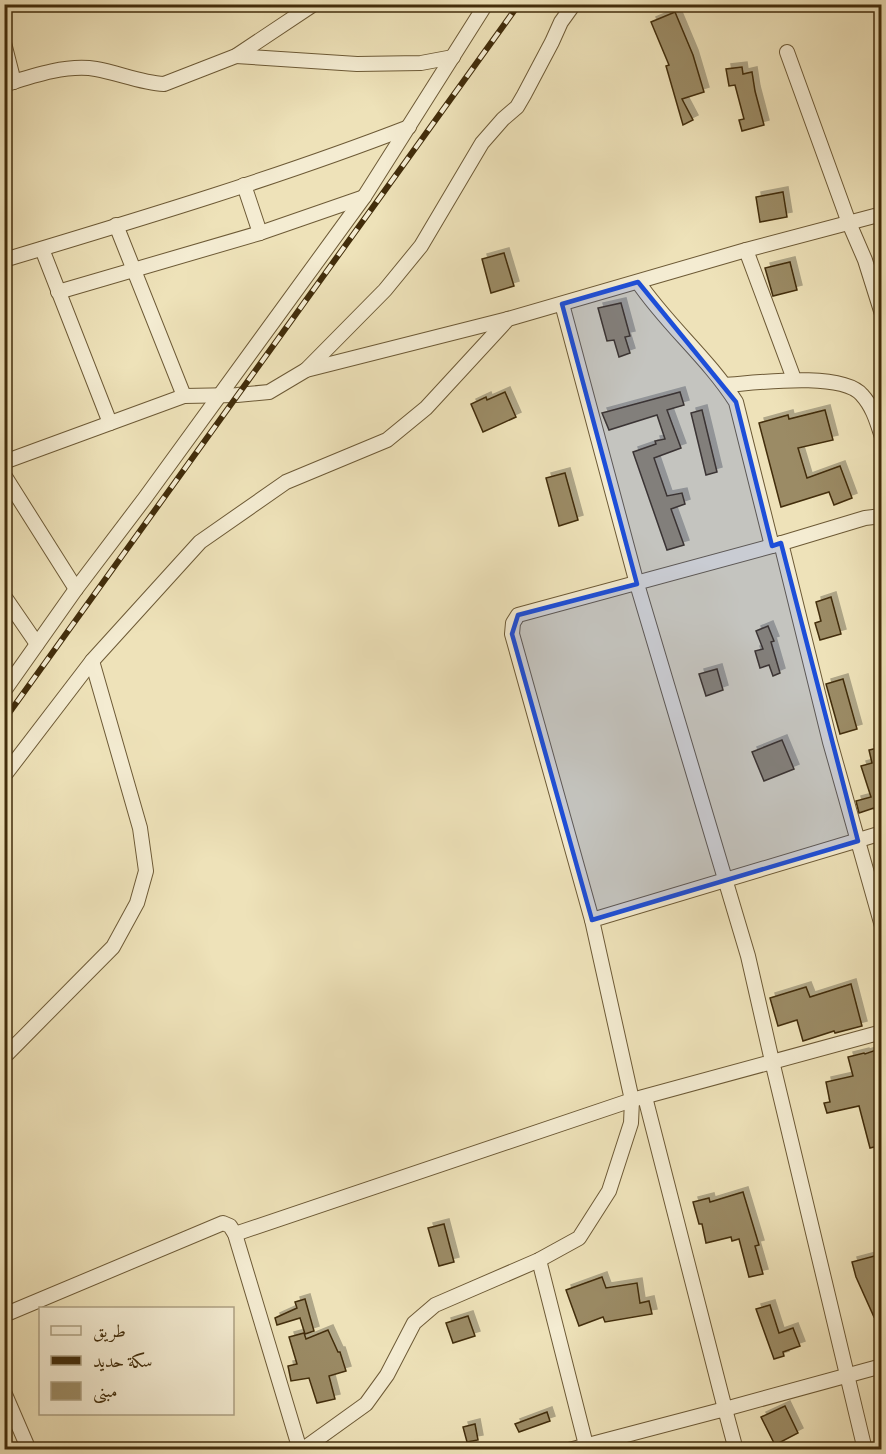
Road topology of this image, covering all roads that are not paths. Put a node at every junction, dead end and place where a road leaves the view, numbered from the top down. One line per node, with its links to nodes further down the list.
1 (314, 4): 6 (street)
2 (486, 4): 7 (street)
3 (574, 4): 25 (street)
4 (4, 43): 8 (street)
5 (787, 52): 13 (street)
6 (236, 56): 7 (street); 8 (street)
7 (453, 57): 9 (street)
8 (9, 83)
9 (409, 127): 10 (street); 11 (street)
10 (244, 185): 14 (street); 15 (street)
11 (364, 196): 15 (street); 28 (street)
12 (882, 214): 13 (street)
13 (849, 223): 17 (street); 23 (street)
14 (116, 225): 16 (street); 19 (street)
15 (260, 232): 19 (street)
16 (42, 249): 18 (street); 21 (street)
17 (746, 250): 20 (street); 26 (street)
18 (4, 260)
19 (133, 270): 21 (street); 29 (street)
20 (638, 282): 22 (street); 27 (street)
21 (58, 292): 30 (street)
22 (562, 304): 24 (street); 36 (street)
23 (882, 314)
24 (508, 319): 25 (street); 40 (street)
25 (306, 370): 28 (street)
26 (794, 380): 27 (street); 31 (street)
27 (725, 385): 35 (street)
28 (218, 395): 29 (street); 37 (street)
29 (184, 396): 30 (street)
30 (110, 423): 32 (street)
31 (882, 437)
32 (4, 462)
33 (4, 475): 37 (street)
34 (882, 516): 35 (street)
35 (777, 545): 36 (street); 44 (street)
36 (637, 584): 45 (street); 46 (street)
37 (76, 589): 39 (street)
38 (4, 596): 39 (street)
39 (37, 644): 41 (street)
40 (92, 661): 42 (street); 49 (street)
41 (4, 691)
42 (4, 776)
43 (882, 834): 44 (street)
44 (858, 841): 45 (street); 47 (street)
45 (724, 880): 46 (street); 50 (street)
46 (592, 920): 51 (street)
47 (882, 926)
48 (882, 1032): 50 (street)
49 (4, 1057)
50 (772, 1061): 51 (street); 56 (street)
51 (638, 1098): 52 (street); 53 (street); 58 (street)
52 (235, 1234): 54 (street); 61 (street)
53 (539, 1260): 59 (street); 61 (street)
54 (4, 1315)
55 (882, 1366): 56 (street)
56 (847, 1375): 58 (street); 64 (street)
57 (4, 1392): 60 (street)
58 (725, 1409): 59 (street); 63 (street)
59 (586, 1445): 62 (street)
60 (29, 1449)
61 (301, 1449)
62 (569, 1449)
63 (736, 1449)
64 (865, 1449)

